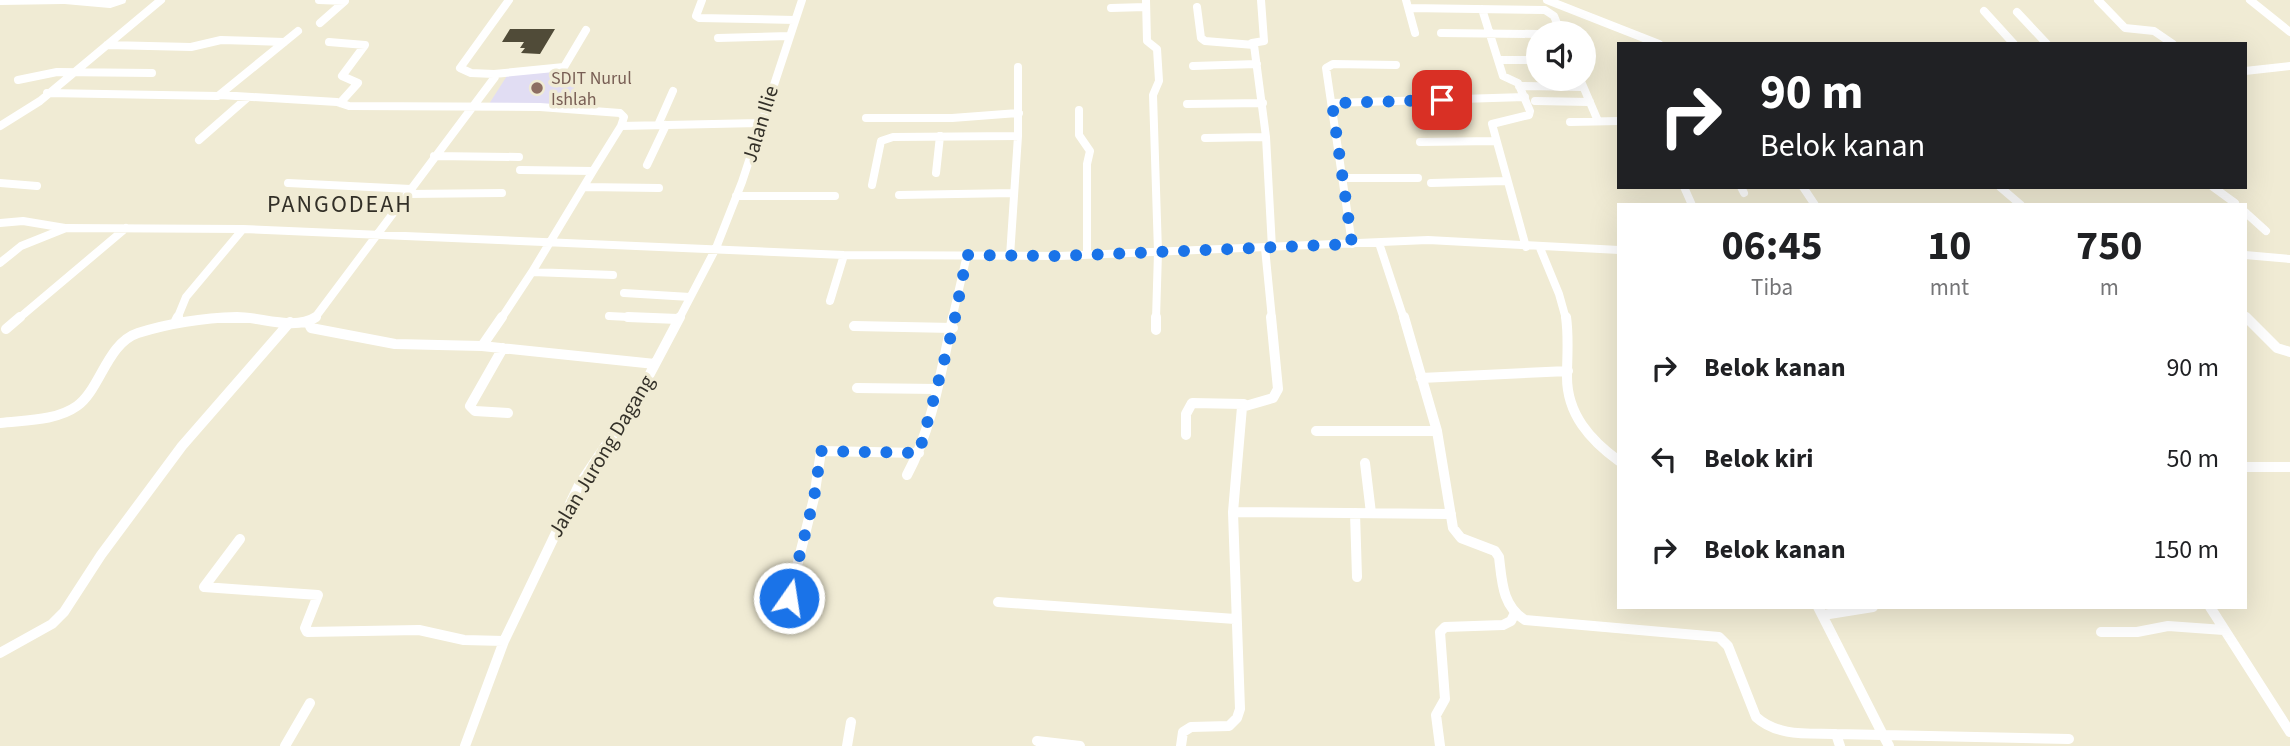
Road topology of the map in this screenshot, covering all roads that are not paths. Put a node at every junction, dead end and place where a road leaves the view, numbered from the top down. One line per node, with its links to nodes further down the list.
1 (64, 0): 2 (street); 13 (street)
2 (122, 0)
3 (161, 0): 41 (street)
4 (319, 0): 14 (street)
5 (352, 0): 14 (street)
6 (509, 0): 52 (street)
7 (702, 0): 22 (street)
8 (802, 0): 22 (street, Jalan Ilie)
9 (1261, 0): 40 (street)
10 (1547, 0): 36 (street)
11 (2098, 0): 39 (street)
12 (2250, 0): 27 (street)
13 (0, 1)
14 (345, 1): 24 (street)
15 (1146, 4): 18 (street); 127 (street)
16 (1408, 4): 19 (street); 28 (street)
17 (1197, 7): 40 (street)
18 (1111, 8)
19 (1482, 9): 23 (street); 30 (street)
20 (1984, 11): 37 (street)
21 (2017, 12): 38 (street)
22 (795, 20): 32 (street, Jalan Ilie)
23 (1556, 21)
24 (320, 23)
25 (586, 30): 52 (street)
26 (298, 31): 34 (street)
27 (2290, 32)
28 (1415, 33)
29 (1441, 33): 30 (street)
30 (1490, 33): 31 (street); 42 (street)
31 (1526, 34)
32 (789, 36): 33 (street); 75 (street, Jalan Ilie)
33 (718, 38)
34 (284, 42): 41 (street); 59 (street)
35 (329, 42): 64 (street)
36 (1654, 42)
37 (2012, 42)
38 (2045, 42)
39 (2170, 42)
40 (1252, 43): 44 (street)
41 (107, 45): 50 (street)
42 (1499, 60): 43 (street); 54 (street)
43 (1526, 60)
44 (1257, 64): 46 (street); 65 (street)
45 (1396, 65): 66 (street)
46 (1193, 66)
47 (2290, 66): 49 (street)
48 (1017, 67): 70 (street)
49 (2247, 71)
50 (72, 72): 51 (street); 53 (street); 58 (street)
51 (152, 73)
52 (494, 74): 68 (street)
53 (18, 80)
54 (1519, 86): 55 (street); 60 (street)
55 (1526, 86)
56 (673, 91): 76 (street)
57 (1585, 91): 63 (street)
58 (47, 93): 59 (street); 77 (street)
59 (220, 95): 61 (street)
60 (1525, 97): 66 (street); 84 (street)
61 (247, 98): 64 (street); 83 (street)
62 (1535, 101): 63 (street)
63 (1590, 102): 72 (street)
64 (340, 103): 68 (street)
65 (1262, 103): 67 (street); 81 (street)
66 (1332, 103): 92 (street)
67 (1187, 104)
68 (474, 106): 78 (street); 86 (street)
69 (1079, 110): 130 (street)
70 (1019, 113): 71 (street); 80 (street)
71 (866, 118)
72 (1598, 121): 73 (street); 74 (street)
73 (1617, 121)
74 (1570, 122)
75 (760, 123): 76 (street); 108 (street, Jalan Ilie)
76 (662, 125): 78 (street); 88 (street)
77 (0, 126)
78 (621, 126): 90 (street)
79 (940, 136): 80 (street); 91 (street); 98 (street)
80 (1018, 136): 106 (street)
81 (1266, 137): 82 (street); 124 (street)
82 (1205, 138)
83 (199, 140)
84 (1495, 141): 85 (street); 94 (street)
85 (1420, 142)
86 (434, 156): 87 (street); 104 (street)
87 (519, 158)
88 (647, 165)
89 (520, 170): 90 (street)
90 (593, 171): 100 (street)
91 (936, 173)
92 (1342, 178): 93 (street); 121 (street)
93 (1418, 178)
94 (1505, 181): 97 (street); 122 (street)
95 (0, 183): 99 (street)
96 (288, 183): 104 (street)
97 (1430, 183)
98 (872, 185)
99 (37, 186)
100 (584, 187): 101 (street); 119 (street)
101 (659, 188)
102 (2002, 189): 110 (street)
103 (2216, 189): 111 (street)
104 (410, 191): 105 (street); 118 (street)
105 (502, 193)
106 (1014, 193): 107 (street); 132 (street)
107 (899, 195)
108 (736, 196): 109 (street); 123 (street, Jalan Ilie)
109 (835, 197)
110 (2019, 203)
111 (2235, 203)
112 (2247, 214): 117 (street)
113 (0, 223): 114 (street)
114 (66, 228): 115 (street); 134 (street)
115 (126, 228): 116 (street); 148 (street)
116 (243, 229): 118 (street); 145 (street)
117 (2266, 230)
118 (377, 234): 119 (street); 144 (street)
119 (551, 242): 123 (street); 135 (street)
120 (1379, 243): 121 (street); 122 (street); 155 (street)
121 (1352, 244): 124 (street)
122 (1526, 247): 125 (street)
123 (716, 248): 128 (street); 138 (street, Jalan Jurong Dagang)
124 (1268, 248): 127 (street); 158 (street)
125 (1540, 248): 126 (street); 154 (street)
126 (1617, 250)
127 (1158, 252): 130 (street); 149 (street)
128 (844, 255): 129 (street); 139 (street)
129 (967, 255): 132 (street); 147 (street)
130 (1087, 255): 132 (street)
131 (2247, 255): 133 (street)
132 (1010, 256)
133 (2290, 259)
134 (0, 263)
135 (532, 272): 136 (street); 150 (street)
136 (612, 275)
137 (624, 293): 138 (street)
138 (690, 297): 142 (street, Jalan Jurong Dagang)
139 (830, 302)
140 (609, 316): 142 (street)
141 (2247, 318): 152 (street)
142 (678, 319): 153 (street, Jalan Jurong Dagang)
143 (290, 322): 144 (street); 145 (street); 186 (street)
144 (308, 322): 150 (street)
145 (175, 323): 160 (street)
146 (854, 326): 147 (street)
147 (953, 328): 157 (street)
148 (6, 329)
149 (1156, 330)
150 (482, 346): 151 (street)
151 (503, 348): 153 (street); 159 (street)
152 (2290, 352)
153 (655, 364): 185 (street, Jalan Jurong Dagang)
154 (1568, 371): 155 (street); 165 (street)
155 (1422, 378): 162 (street)
156 (857, 388): 157 (street)
157 (937, 389): 164 (street)
158 (1244, 404): 163 (street); 170 (street)
159 (508, 414)
160 (2, 425)
161 (1316, 431): 162 (street)
162 (1437, 431): 173 (street)
163 (1186, 435)
164 (919, 453): 169 (street); 176 (street)
165 (1617, 459)
166 (1365, 463): 172 (street)
167 (2247, 467): 168 (street)
168 (2290, 467)
169 (907, 475)
170 (1233, 512): 171 (street); 182 (street)
171 (1354, 513): 172 (street); 175 (street)
172 (1371, 513): 173 (street)
173 (1451, 514): 181 (street)
174 (240, 539): 185 (street)
175 (1357, 577)
176 (789, 598)
177 (998, 602): 182 (street)
178 (1846, 609): 180 (street)
179 (2211, 609): 183 (street)
180 (1820, 611): 193 (street)
181 (1514, 615): 191 (street); 199 (street)
182 (1235, 618): 198 (street)
183 (2224, 630): 184 (street); 189 (street)
184 (2101, 632)
185 (504, 641): 195 (street, Jalan Jurong Dagang)
186 (0, 653)
187 (310, 703): 194 (street)
188 (851, 722): 196 (street)
189 (2290, 732)
190 (2069, 739): 193 (street)
191 (1838, 740): 193 (street)
192 (1037, 741): 197 (street)
193 (1886, 741)
194 (285, 746)
195 (465, 746)
196 (847, 746)
197 (1080, 746)
198 (1181, 746)
199 (1440, 746)

